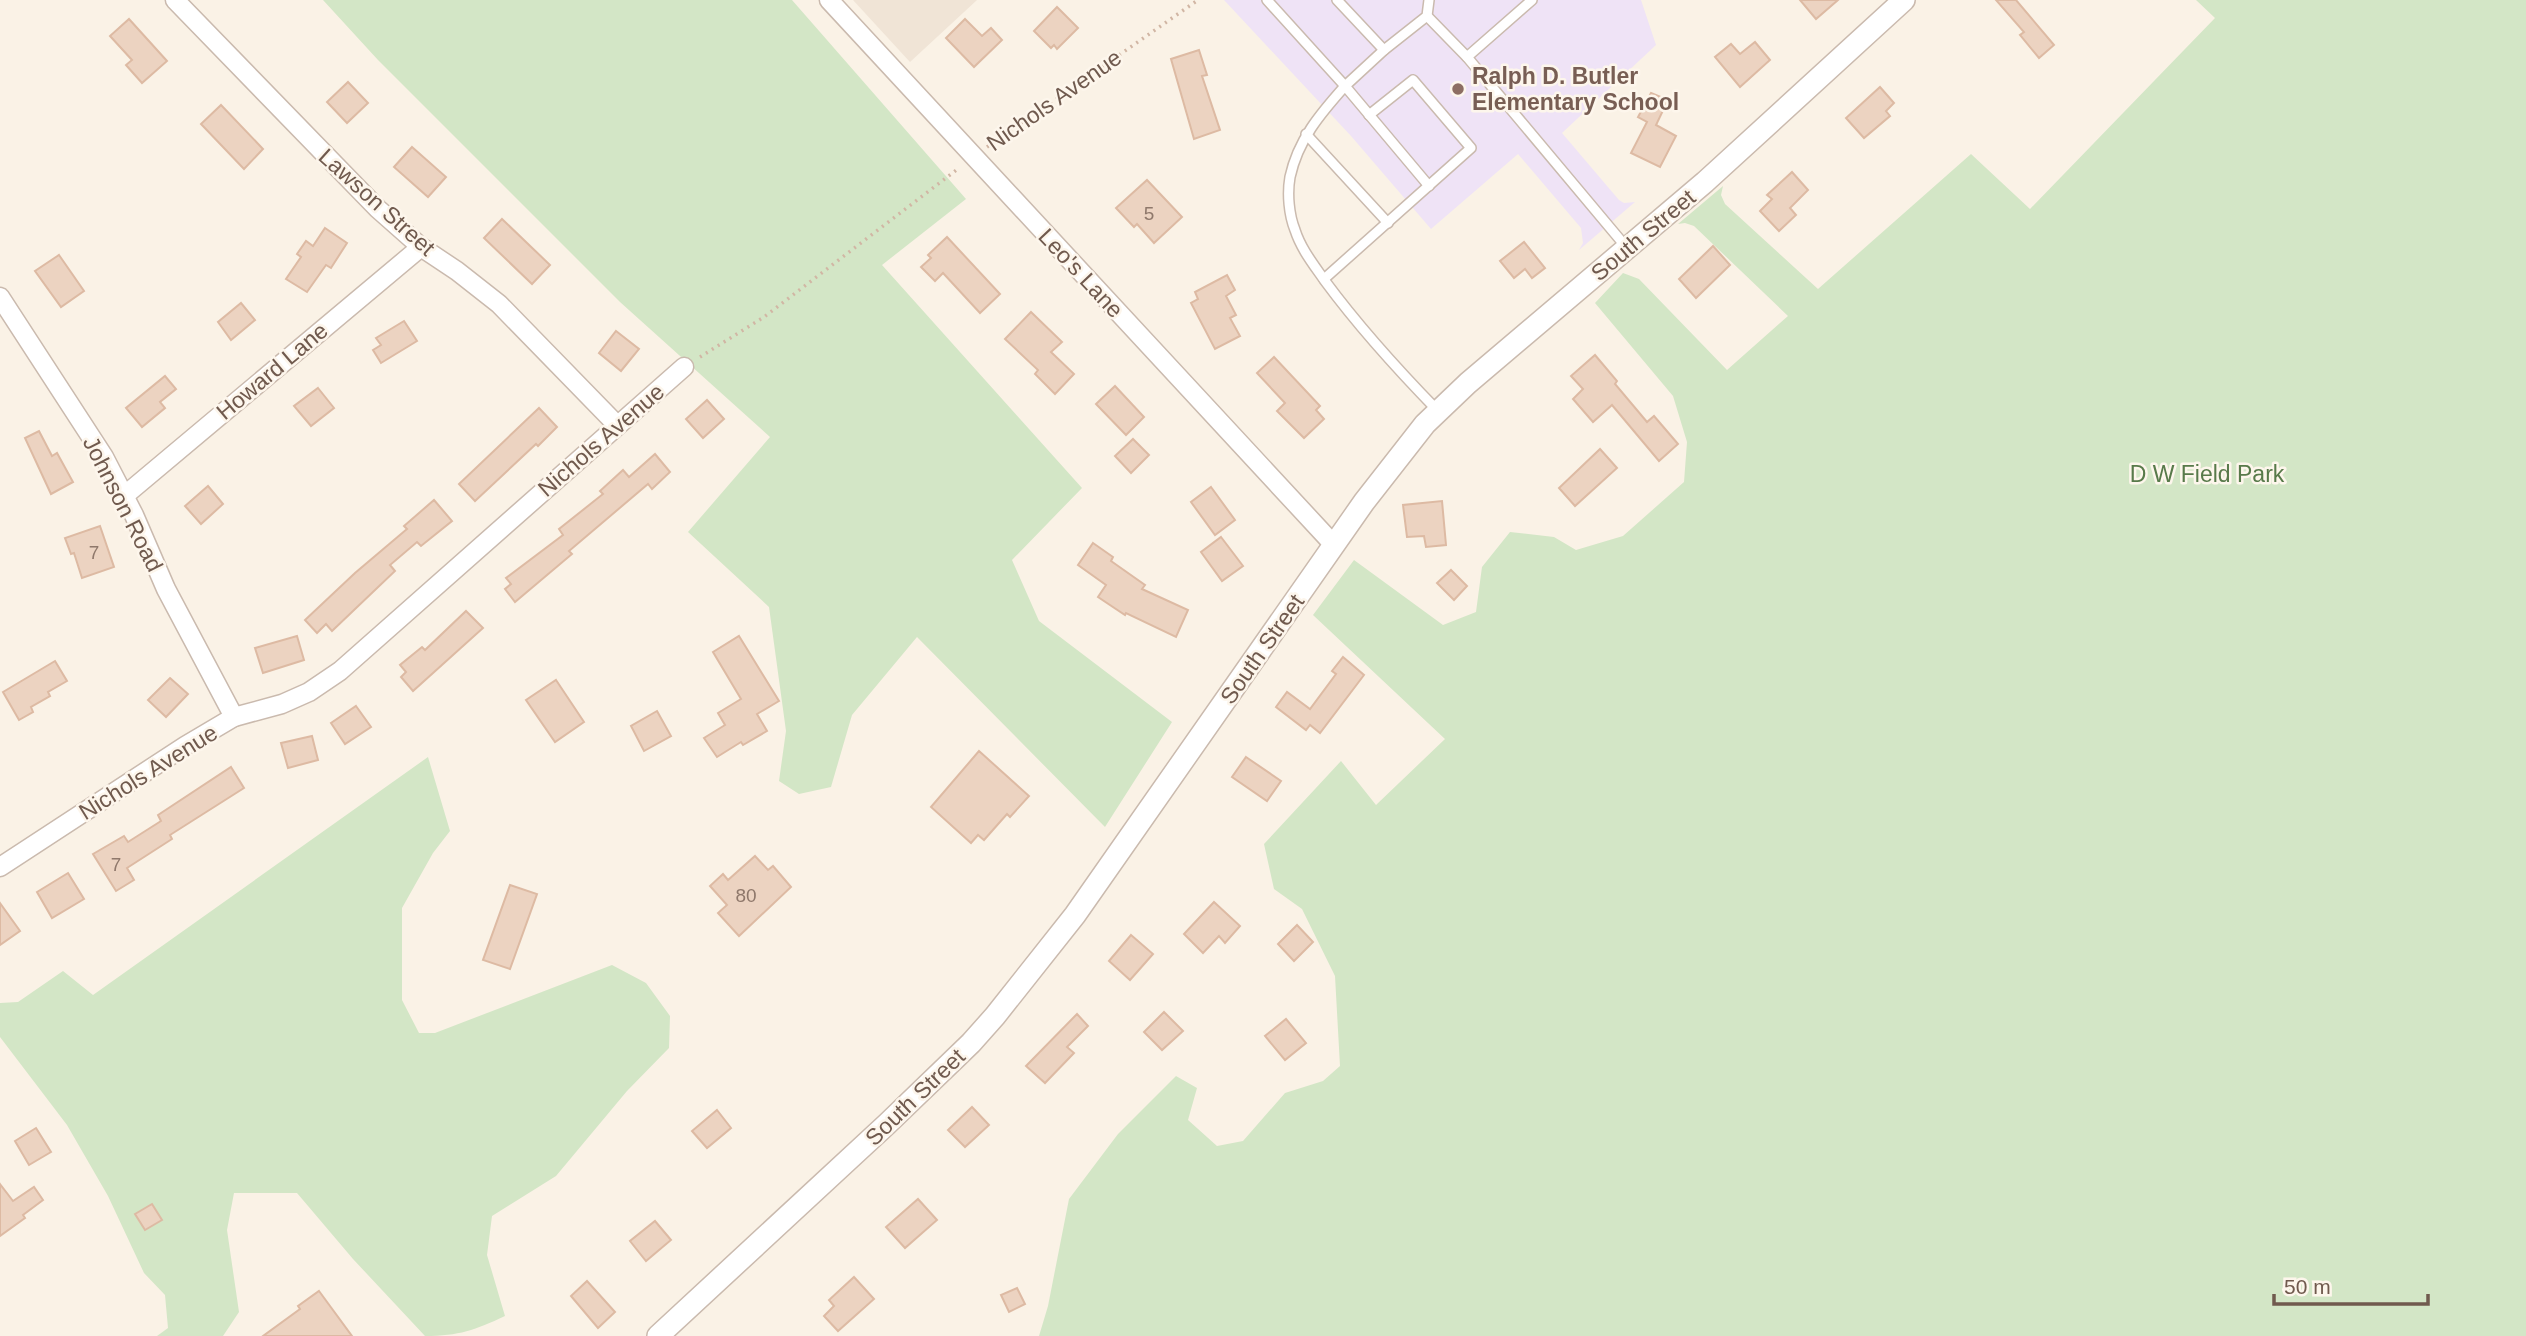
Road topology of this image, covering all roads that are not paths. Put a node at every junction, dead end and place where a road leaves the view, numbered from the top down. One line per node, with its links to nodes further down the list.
1 (175, 0): 16 (street, Lawson Street)
2 (829, 0): 24 (street, Leo's Lane)
3 (1267, 0): 11 (lane)
4 (1337, 0): 9 (lane)
5 (1429, 0): 8 (lane)
6 (1532, 0): 10 (lane)
7 (1904, 0): 17 (street, South Street)
8 (1427, 16): 9 (lane); 10 (lane)
9 (1384, 50): 11 (lane)
10 (1467, 57): 17 (lane)
11 (1345, 86): 12 (lane); 13 (lane)
12 (1369, 116): 14 (lane); 14 (lane)
13 (1306, 134): 15 (lane); 18 (lane)
14 (1429, 186): 15 (lane)
15 (1388, 223): 18 (lane)
16 (421, 247): 22 (street, Lawson Street); 23 (street, Howard Lane)
17 (1628, 249): 21 (street, South Street)
18 (1324, 279): 21 (lane)
19 (0, 297): 23 (street, Johnson Road)
20 (684, 367): 22 (street, Nichols Avenue)
21 (1438, 411): 24 (street, South Street)
22 (617, 425): 25 (street, Nichols Avenue)
23 (124, 496): 25 (street, Johnson Road)
24 (1334, 545): 27 (street, South Street)
25 (234, 718): 26 (street, Nichols Avenue)
26 (0, 867)
27 (658, 1336)

